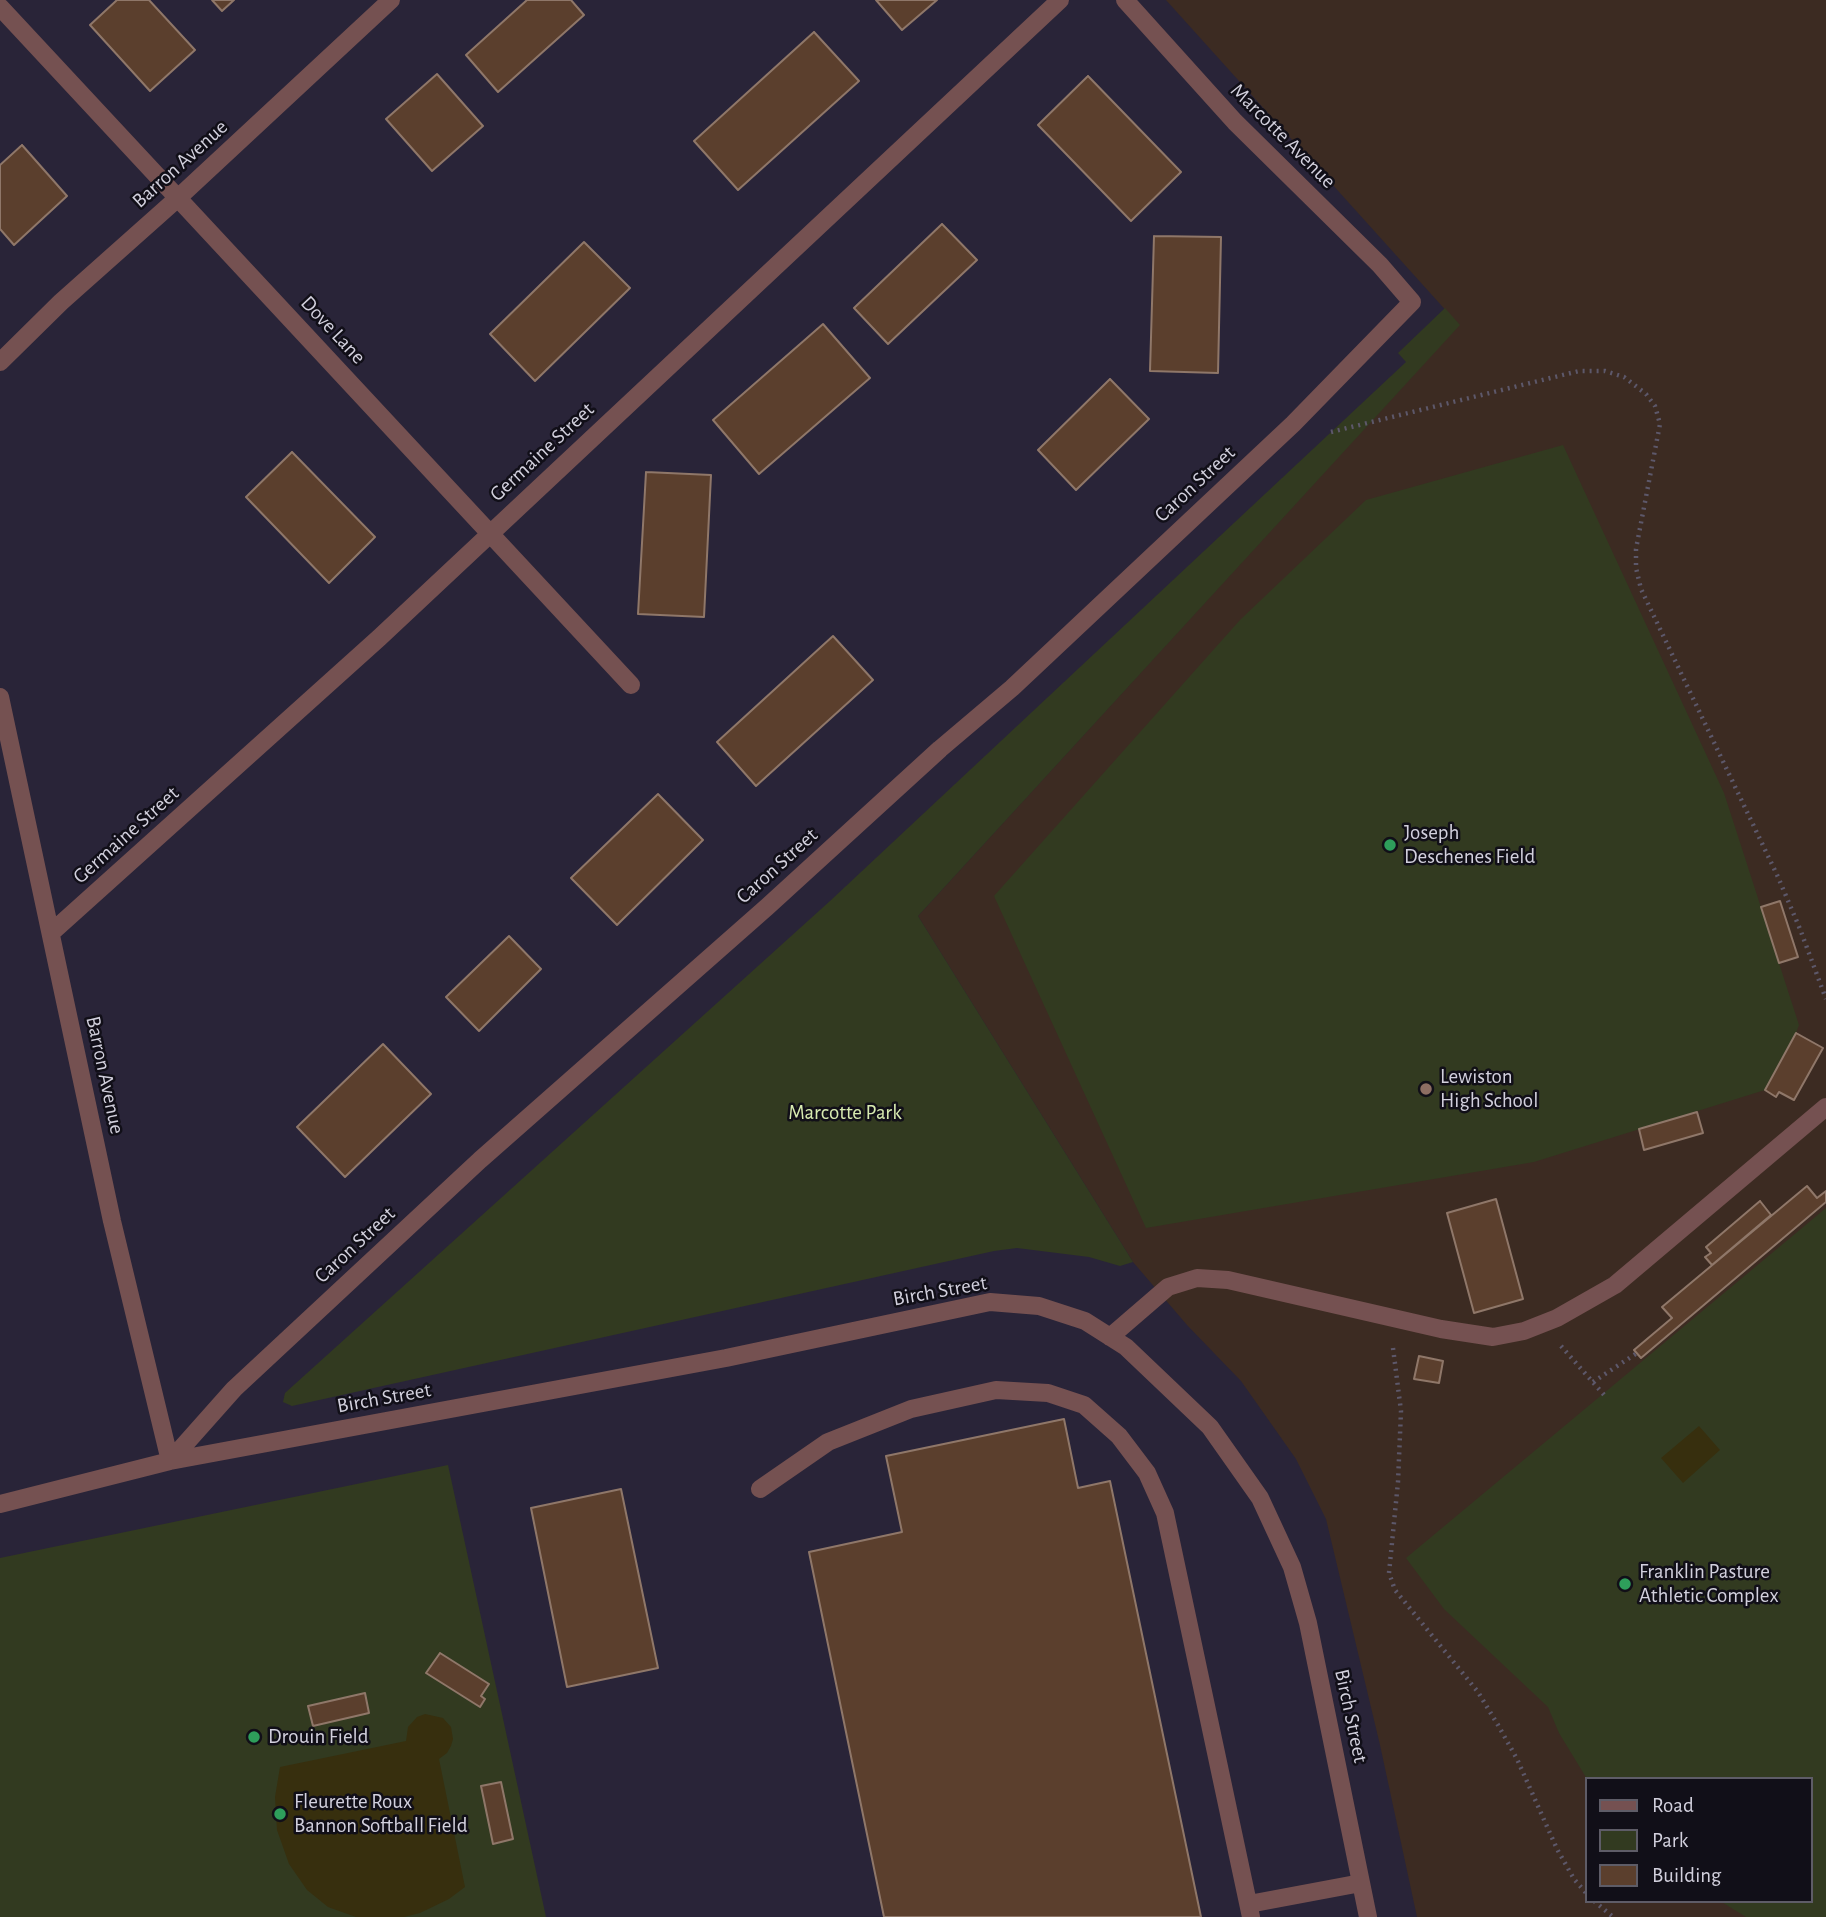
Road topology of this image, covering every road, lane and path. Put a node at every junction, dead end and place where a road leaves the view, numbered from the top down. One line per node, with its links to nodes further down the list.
1 (391, 0): 5 (street, Barron Avenue)
2 (1060, 0): 9 (street, Germaine Street)
3 (1125, 0): 6 (street, Marcotte Avenue)
4 (0, 7): 5 (street, Dove Lane)
5 (178, 197): 7 (street, Barron Avenue); 9 (street, Dove Lane)
6 (1412, 302): 21 (street, Caron Street)
7 (0, 362)
8 (1331, 432): 13 (path)
9 (489, 532): 10 (street, Dove Lane); 12 (street, Germaine Street)
10 (631, 685)
11 (0, 697): 12 (street, Barron Avenue)
12 (52, 932): 21 (street, Barron Avenue)
13 (1826, 999)
14 (1826, 1107): 16 (street)
15 (1386, 1317): 16 (street); 17 (street); 25 (path)
16 (1542, 1324): 19 (path)
17 (1110, 1337): 21 (street, Birch Street); 24 (street, Birch Street)
18 (1637, 1353): 19 (path)
19 (1593, 1382): 20 (path)
20 (1605, 1396)
21 (170, 1461): 23 (street, Birch Street)
22 (760, 1489): 27 (street)
23 (0, 1504)
24 (1361, 1883): 27 (street); 28 (street, Birch Street)
25 (1584, 1891)
26 (1596, 1903): 29 (path)
27 (1250, 1911)
28 (1368, 1917)
29 (1613, 1917)

